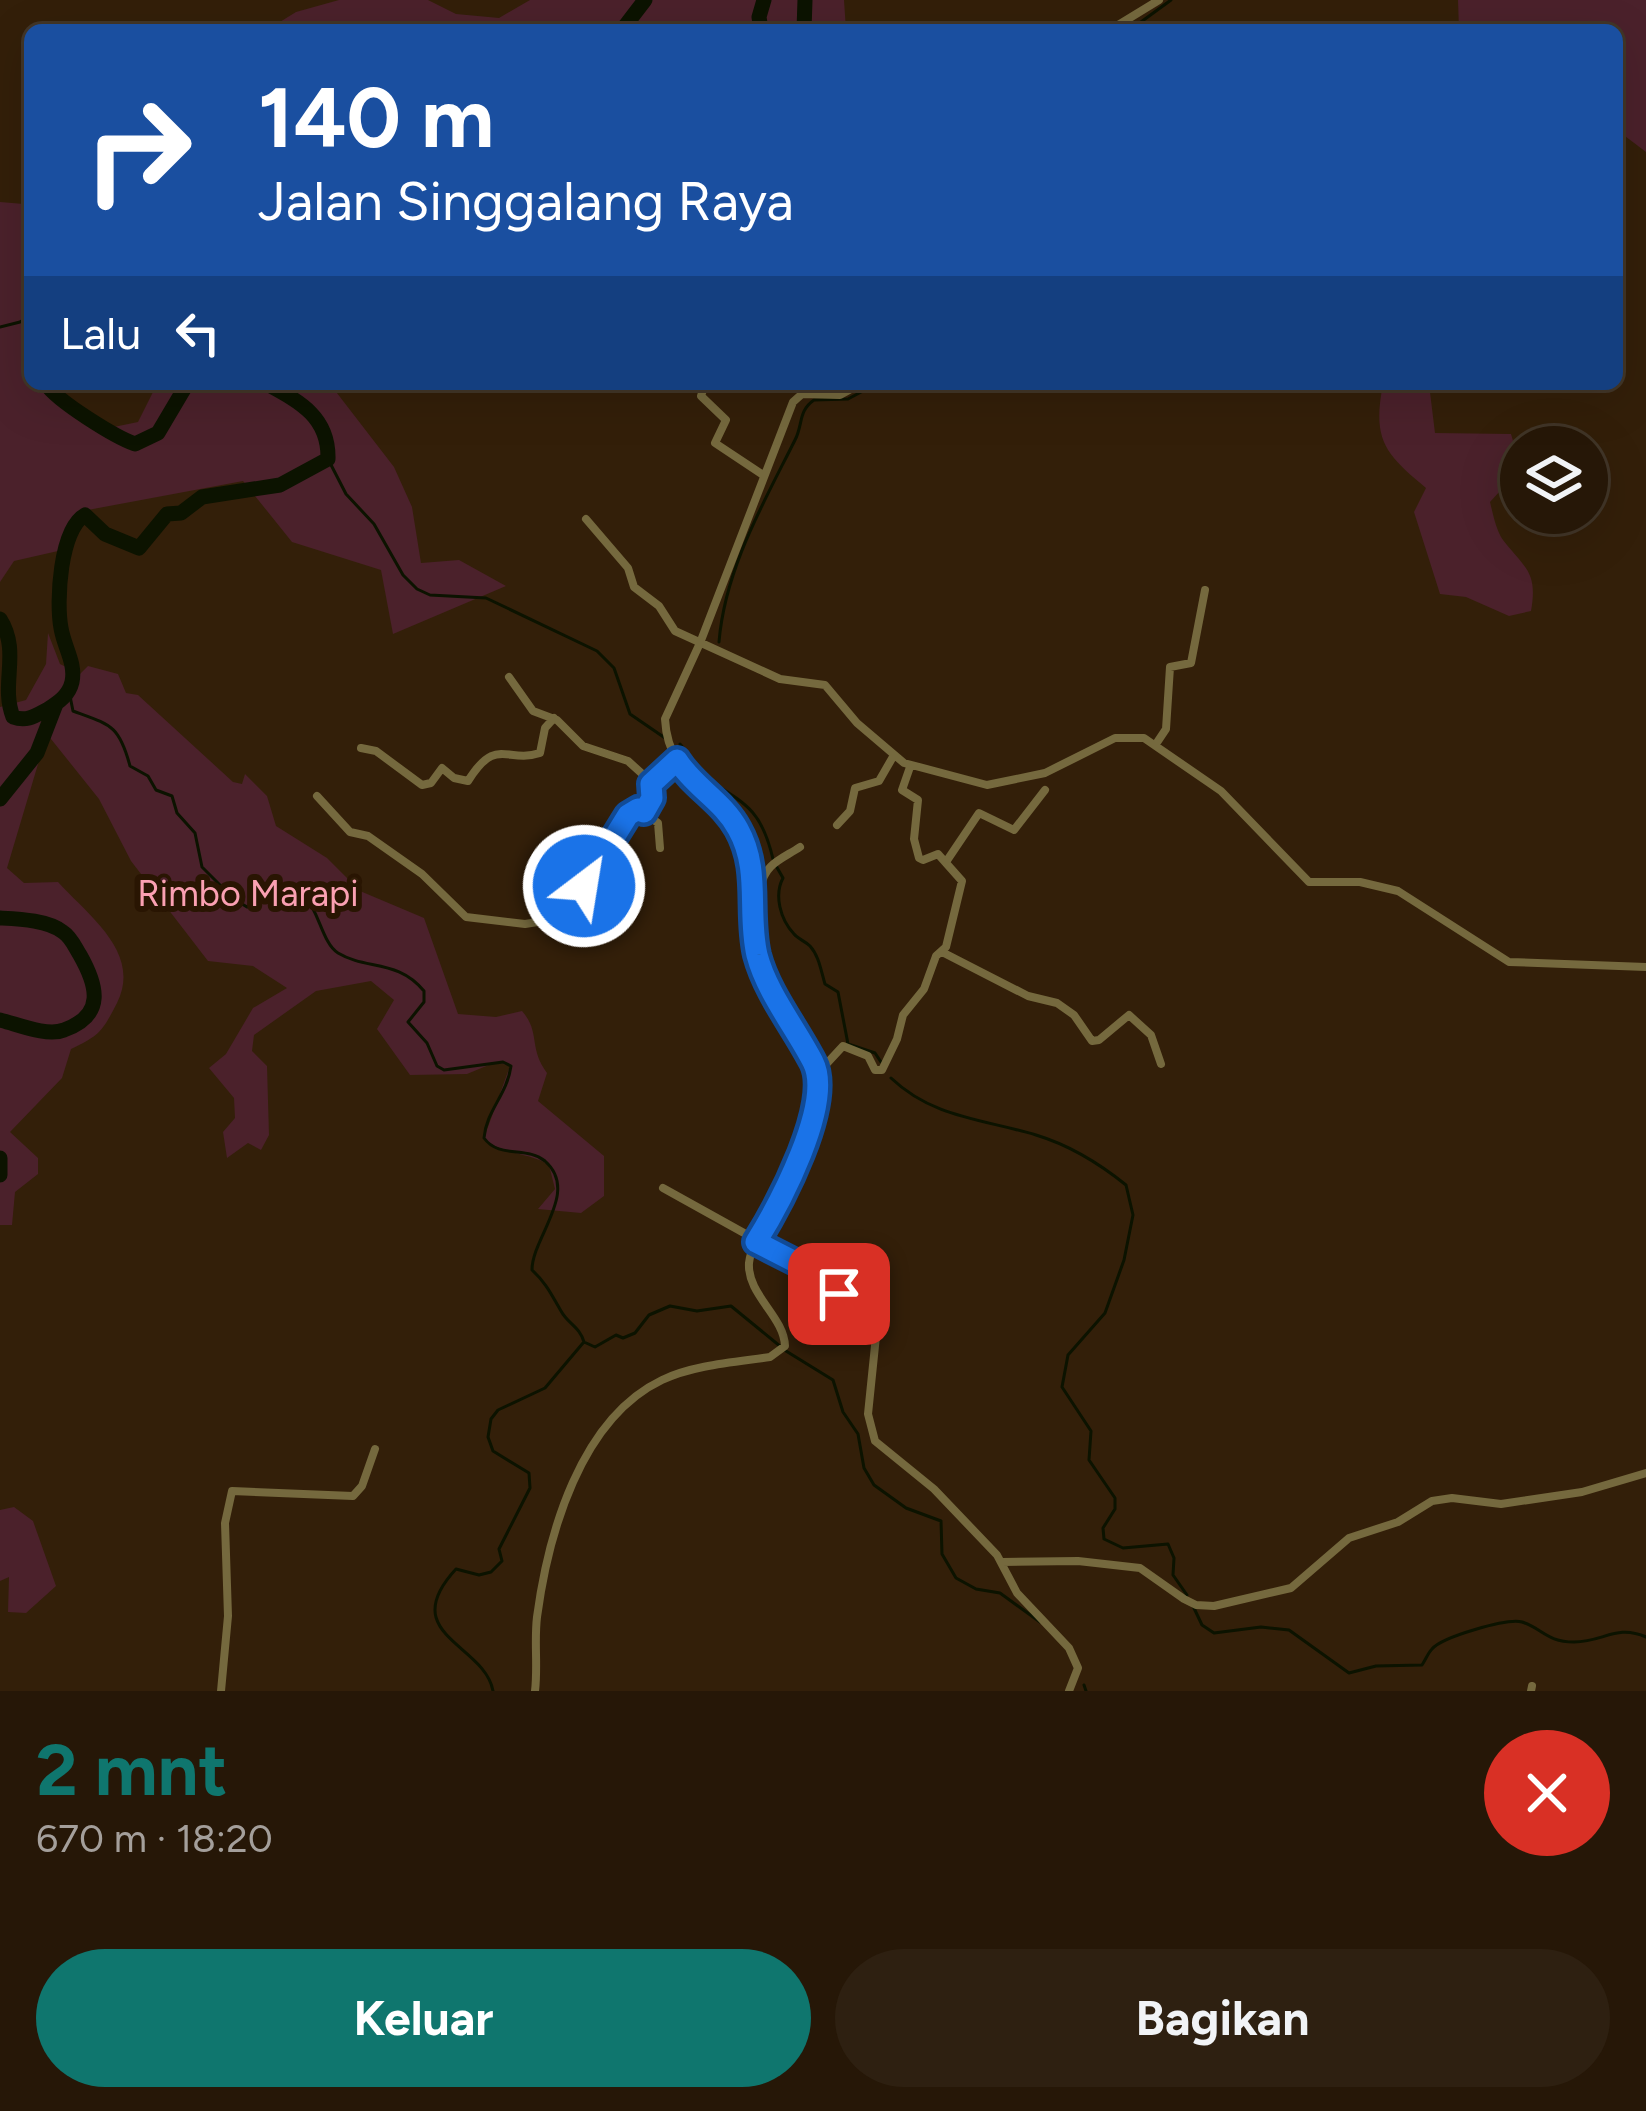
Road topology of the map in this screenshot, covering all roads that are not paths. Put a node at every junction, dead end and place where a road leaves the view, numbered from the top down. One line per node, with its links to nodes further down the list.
1 (1159, 0): 2 (street)
2 (1120, 24)
3 (703, 390): 5 (street)
4 (849, 390): 5 (street)
5 (763, 475): 8 (street)
6 (586, 519): 8 (street)
7 (1205, 590): 11 (street)
8 (700, 643): 13 (street); 14 (street)
9 (509, 677): 10 (street)
10 (554, 718): 12 (street); 16 (street)
11 (1156, 744): 15 (street); 26 (street)
12 (361, 748)
13 (894, 755): 15 (street); 20 (street)
14 (677, 760): 16 (street); 24 (street)
15 (910, 767): 23 (street)
16 (651, 784): 19 (street)
17 (1045, 790): 23 (street)
18 (316, 796): 19 (street)
19 (644, 812): 22 (street)
20 (837, 825)
21 (800, 847): 24 (street)
22 (660, 848)
23 (945, 863): 25 (street)
24 (755, 892): 28 (street)
25 (942, 952): 27 (street); 28 (street)
26 (1646, 967)
27 (1161, 1064)
28 (818, 1073): 30 (street)
29 (663, 1188): 30 (street)
30 (756, 1242): 33 (street); 35 (street)
31 (375, 1449): 34 (street)
32 (1646, 1473): 33 (street)
33 (1002, 1562): 36 (street)
34 (221, 1691)
35 (535, 1691)
36 (1069, 1691)

